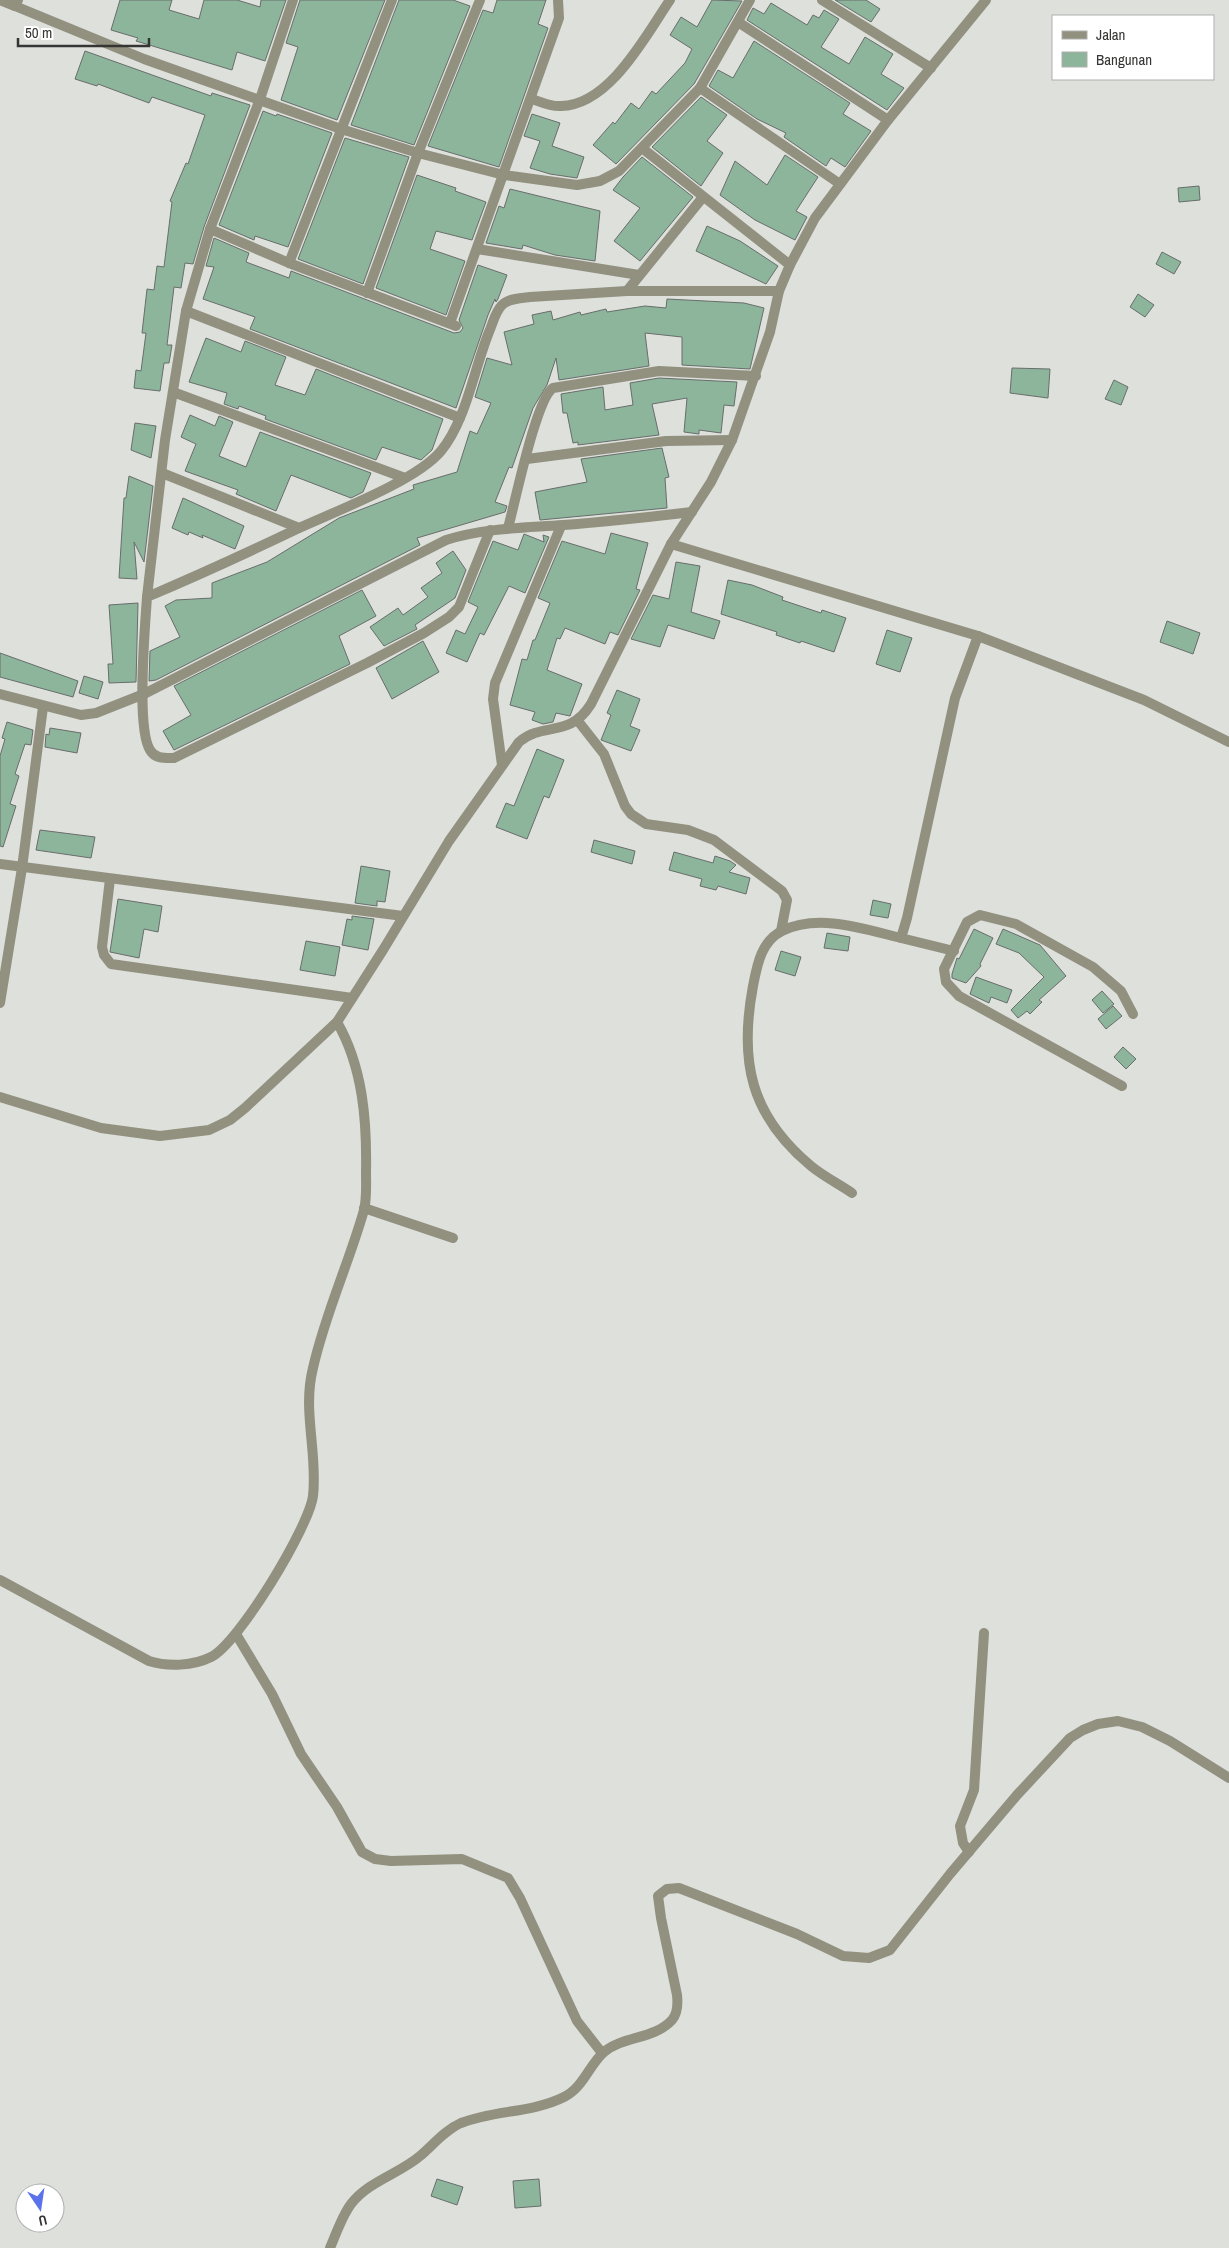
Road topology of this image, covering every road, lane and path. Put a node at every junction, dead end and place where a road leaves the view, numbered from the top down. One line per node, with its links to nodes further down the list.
1 (0, 0): 10 (street)
2 (292, 0): 15 (street)
3 (392, 0): 17 (street)
4 (480, 0): 19 (street)
5 (558, 0): 14 (street)
6 (670, 0): 14 (street)
7 (750, 0): 11 (street)
8 (822, 0): 12 (street)
9 (986, 0): 12 (street)
10 (16, 3): 15 (street)
11 (738, 22): 13 (street); 16 (street)
12 (931, 68): 16 (street)
13 (700, 88): 18 (street); 21 (street)
14 (532, 98): 20 (street)
15 (260, 99): 17 (street); 23 (street)
16 (888, 120): 21 (street)
17 (341, 129): 19 (street); 25 (street)
18 (642, 148): 20 (street); 22 (street)
19 (418, 154): 20 (street); 30 (street)
20 (504, 175): 24 (street)
21 (840, 184): 26 (street)
22 (703, 197): 26 (street); 27 (street)
23 (210, 229): 25 (street); 31 (street)
24 (477, 249): 27 (street); 30 (street)
25 (289, 263): 30 (street)
26 (790, 265): 29 (street)
27 (639, 275): 28 (street)
28 (627, 290): 29 (street); 34 (street)
29 (780, 291): 32 (street)
30 (367, 293)
31 (186, 311): 33 (street); 34 (street)
32 (756, 376): 35 (street); 36 (street)
33 (173, 392): 37 (street); 38 (street)
34 (460, 418): 38 (street)
35 (732, 440): 36 (street); 39 (street)
36 (526, 459): 42 (street)
37 (162, 473): 41 (street); 45 (street)
38 (406, 478): 41 (street)
39 (692, 512): 40 (street); 44 (street)
40 (560, 526): 42 (street); 52 (street)
41 (299, 528): 45 (street)
42 (508, 528): 43 (street)
43 (490, 530): 48 (street); 48 (street)
44 (671, 544): 46 (street); 50 (street)
45 (148, 597): 48 (street)
46 (978, 636): 51 (street); 58 (street)
47 (0, 694): 49 (street)
48 (144, 694): 49 (street)
49 (43, 706): 54 (street)
50 (578, 721): 52 (street); 57 (street)
51 (1229, 742)
52 (502, 765): 56 (street)
53 (0, 864): 54 (street)
54 (22, 868): 55 (street); 61 (street)
55 (110, 879): 56 (street); 60 (street)
56 (403, 916): 60 (street)
57 (781, 931): 58 (street); 66 (street)
58 (900, 938): 59 (street)
59 (954, 951): 62 (street); 64 (street)
60 (352, 998): 63 (street)
61 (0, 1002)
62 (1133, 1014)
63 (336, 1022): 65 (street); 67 (street)
64 (1122, 1086)
65 (0, 1097)
66 (852, 1193)
67 (364, 1208): 68 (street); 71 (street)
68 (453, 1238)
69 (0, 1580): 71 (street)
70 (984, 1633): 73 (street)
71 (236, 1634): 74 (street)
72 (1229, 1778): 73 (street)
73 (969, 1852): 74 (street)
74 (602, 2053): 75 (street)
75 (330, 2248)

